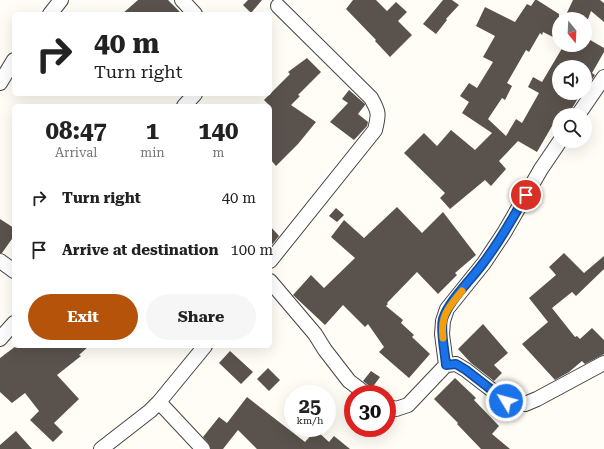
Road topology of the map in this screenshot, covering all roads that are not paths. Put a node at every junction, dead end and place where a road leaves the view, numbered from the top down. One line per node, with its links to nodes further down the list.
1 (62, 0): 4 (street)
2 (182, 0): 5 (street)
3 (277, 7): 13 (street)
4 (52, 12)
5 (193, 12)
6 (12, 63): 8 (street)
7 (604, 77): 11 (street)
8 (0, 83)
9 (193, 96): 10 (street)
10 (186, 104)
11 (583, 108)
12 (555, 148): 21 (street)
13 (272, 259)
14 (0, 261): 15 (street)
15 (12, 270)
16 (272, 283): 22 (street)
17 (12, 325): 18 (street)
18 (0, 339)
19 (203, 348): 23 (street)
20 (604, 364): 21 (street)
21 (446, 365): 24 (street)
22 (354, 385)
23 (159, 402): 25 (street); 26 (street)
24 (396, 409)
25 (101, 449)
26 (203, 449)

